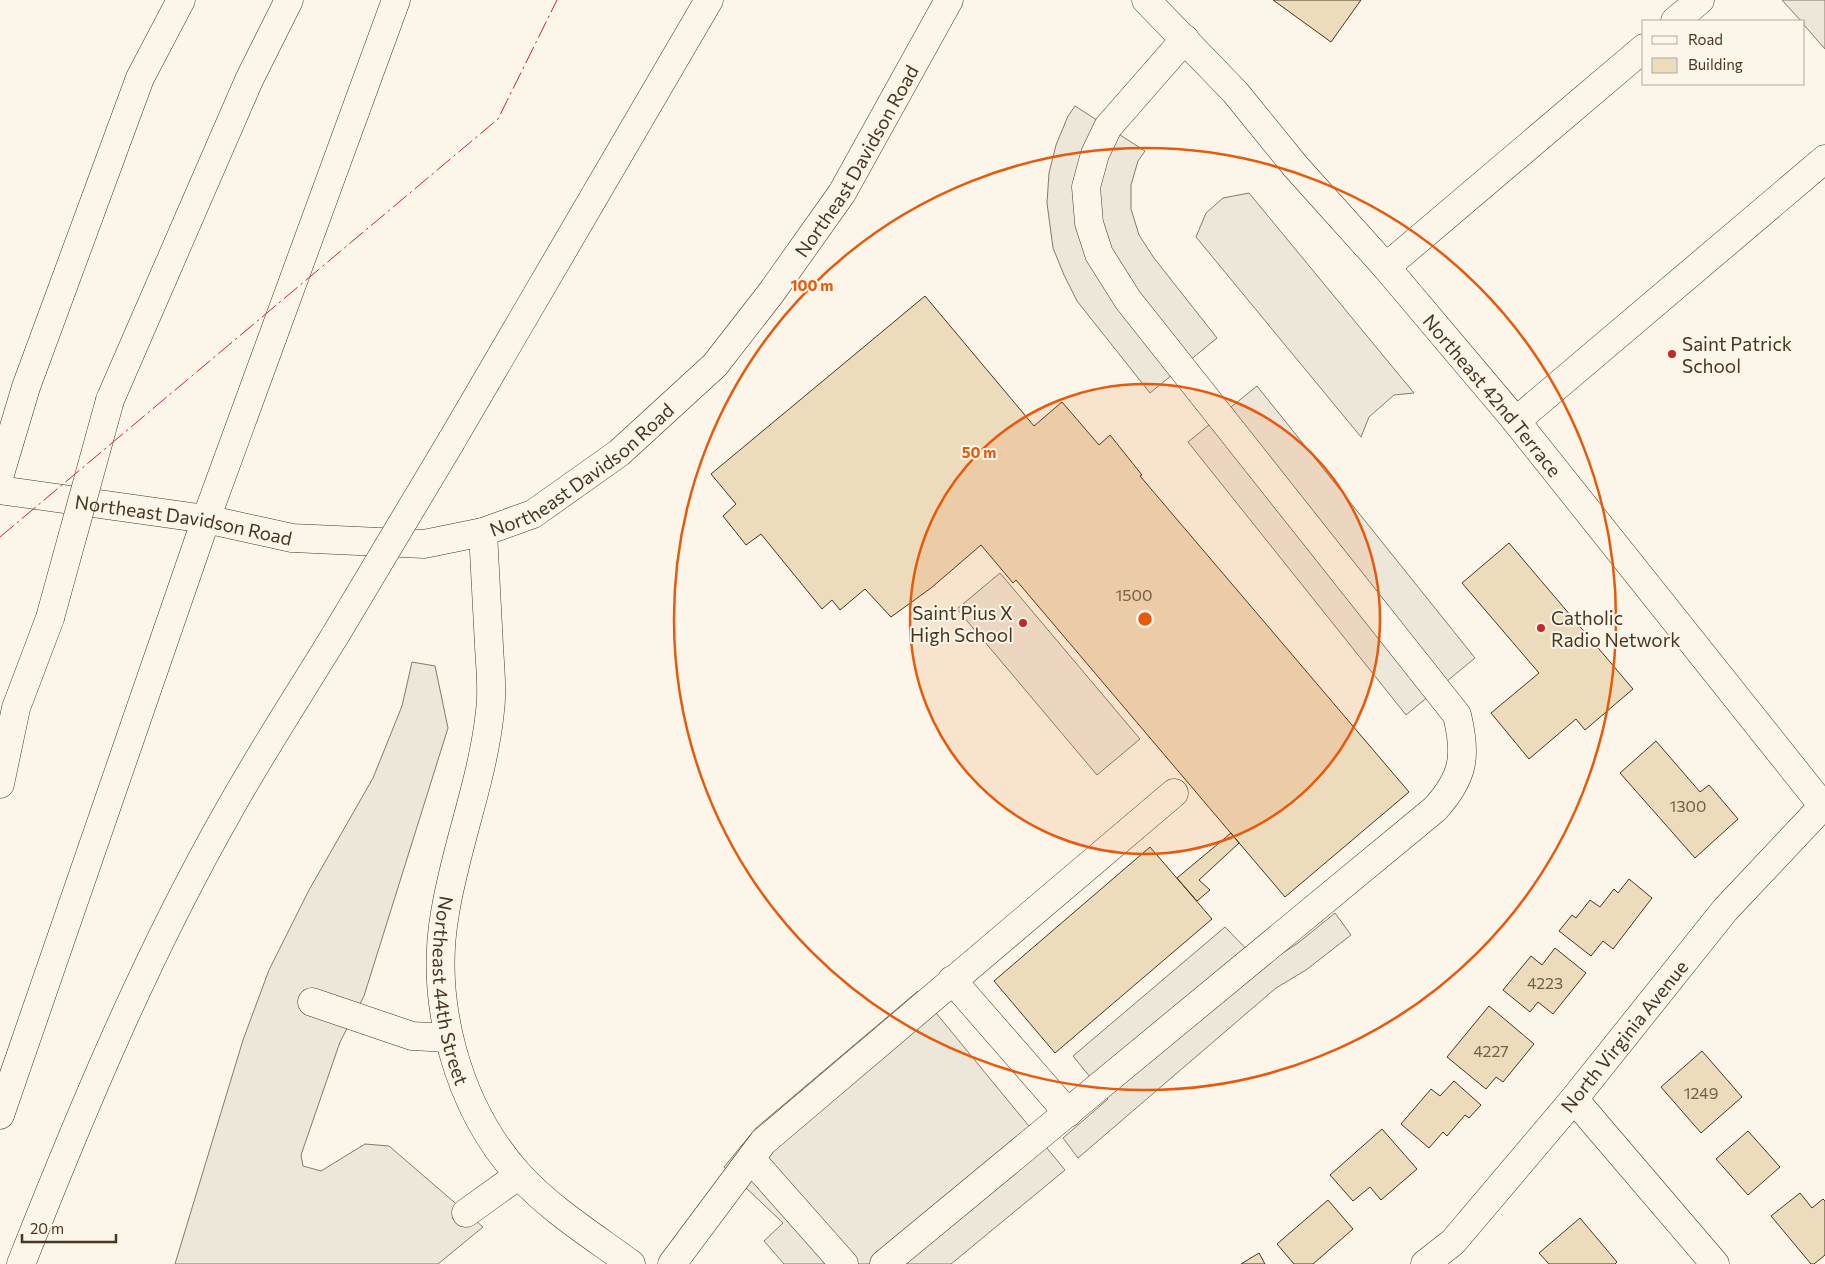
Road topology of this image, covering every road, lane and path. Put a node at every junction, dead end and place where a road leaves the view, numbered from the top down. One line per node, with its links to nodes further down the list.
1 (163, 0): 12 (main road)
2 (181, 0): 12 (main road)
3 (289, 0): 20 (main road, bridge)
4 (396, 0): 18 (main road)
5 (709, 0): 32 (main road, bridge)
6 (948, 0): 19 (main road, Northeast Davidson Road)
7 (1146, 0): 10 (main road, Northeast 42nd Terrace)
8 (1700, 0): 9 (main road)
9 (1676, 20)
10 (1185, 39): 14 (main road, Northeast 42nd Terrace); 27 (main road)
11 (1642, 50): 14 (main road)
12 (140, 78): 16 (main road)
13 (1825, 159): 15 (main road)
14 (1386, 266): 15 (main road, Northeast 42nd Terrace)
15 (1516, 421): 22 (main road, Northeast 42nd Terrace)
16 (0, 474)
17 (0, 490): 18 (main road, Northeast Davidson Road)
18 (206, 518): 19 (main road, Northeast Davidson Road); 28 (main road)
19 (483, 532): 25 (main road, Northeast 44th Street)
20 (0, 784)
21 (1174, 793): 23 (main road)
22 (1823, 806): 26 (main road, North Virginia Avenue)
23 (952, 980): 27 (main road); 29 (main road)
24 (312, 1002): 25 (main road)
25 (449, 1038): 30 (main road, Northeast 44th Street)
26 (1574, 1100): 37 (main road, North Virginia Avenue); 38 (main road)
27 (1068, 1113): 36 (main road)
28 (0, 1115)
29 (751, 1159): 34 (main road); 35 (main road)
30 (519, 1175): 31 (main road); 33 (main road, Northeast 44th Street)
31 (466, 1213)
32 (21, 1264)
33 (630, 1264)
34 (672, 1264)
35 (844, 1264)
36 (884, 1264)
37 (1425, 1264)
38 (1715, 1264)

